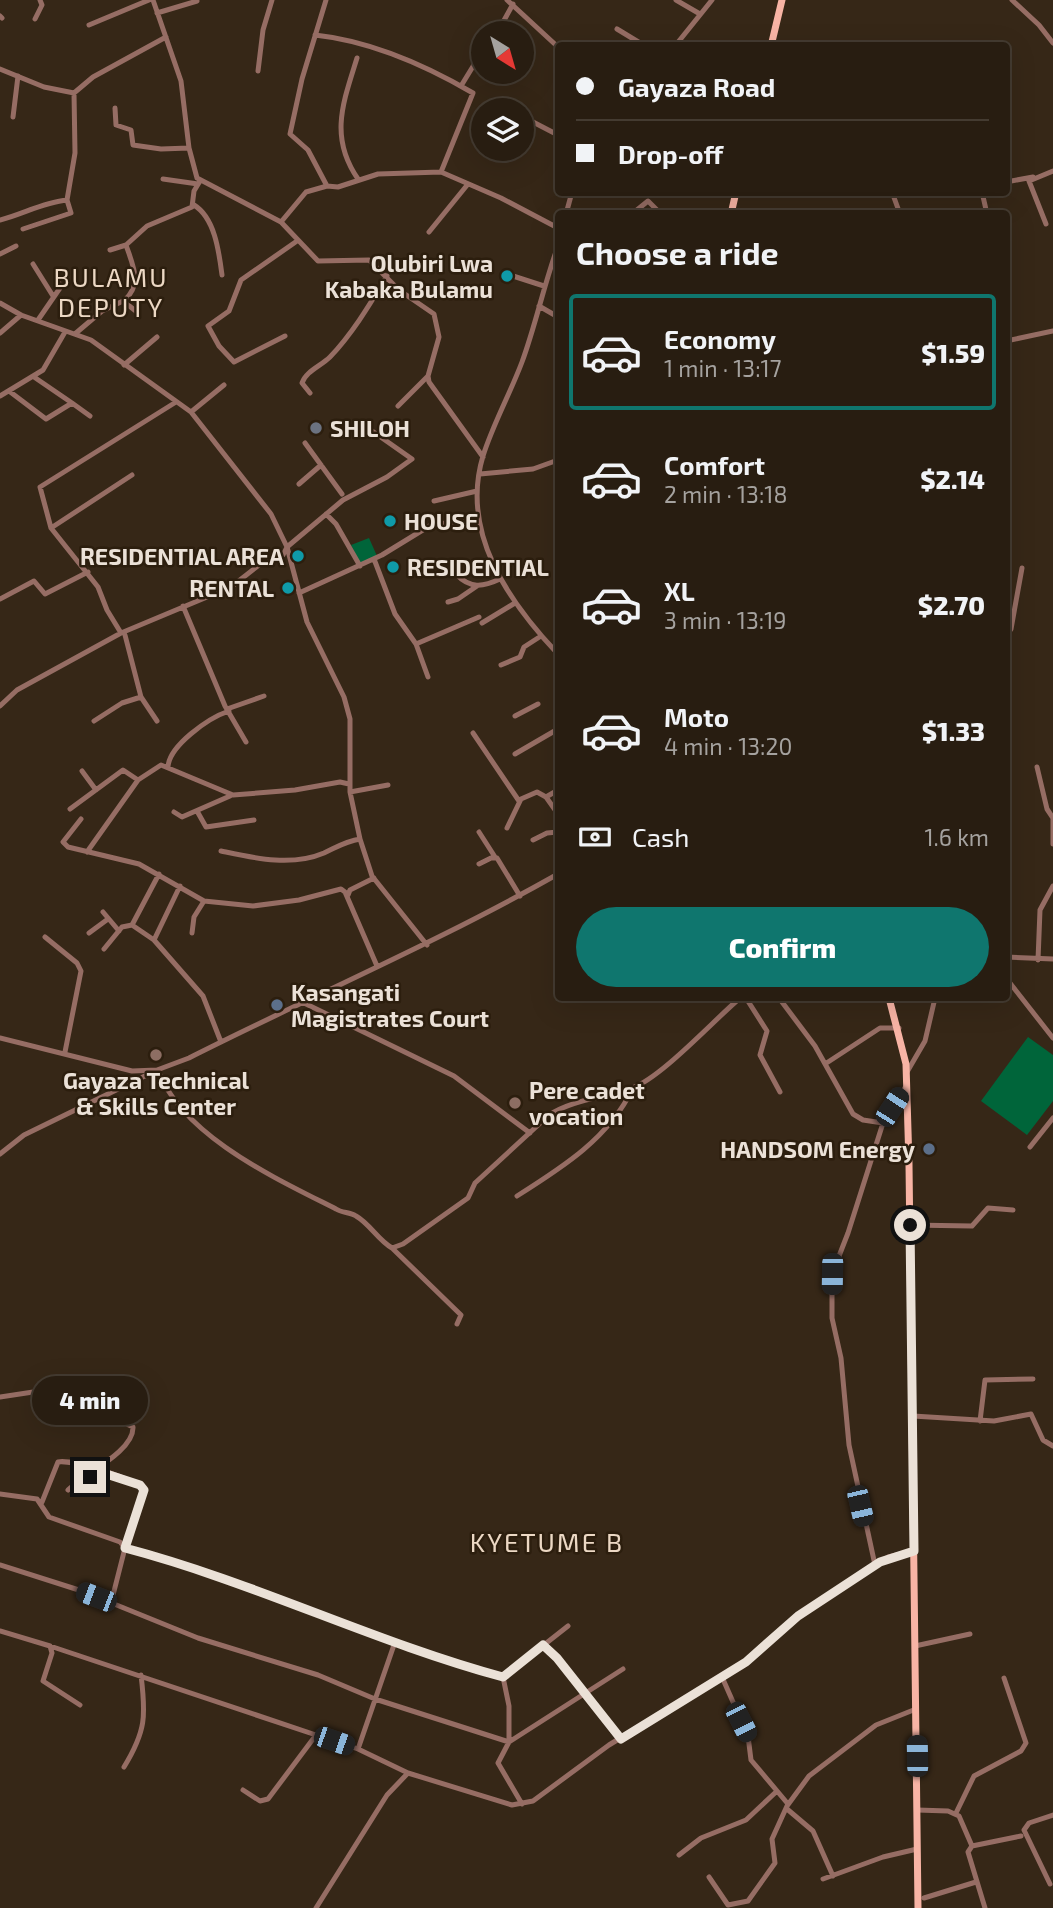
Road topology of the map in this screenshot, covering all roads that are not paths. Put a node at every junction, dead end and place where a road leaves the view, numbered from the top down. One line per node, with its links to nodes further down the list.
1 (40, 0): 13 (street)
2 (151, 0): 11 (street); 15 (street)
3 (272, 0): 27 (street)
4 (326, 0): 17 (street)
5 (677, 0): 12 (street)
6 (712, 0): 12 (street)
7 (782, 0): 22 (main road)
8 (1012, 0): 19 (street)
9 (197, 1): 11 (street)
10 (510, 2): 14 (street); 23 (street)
11 (157, 13): 18 (street)
12 (700, 14): 21 (street)
13 (35, 19)
14 (503, 21)
15 (89, 24)
16 (617, 29): 20 (street)
17 (315, 34): 29 (street); 44 (street)
18 (166, 37): 30 (street); 35 (street)
19 (1051, 40)
20 (638, 42)
21 (678, 42)
22 (772, 42)
23 (555, 44)
24 (357, 58): 40 (street)
25 (0, 69): 28 (street)
26 (471, 70): 29 (street)
27 (258, 71)
28 (18, 76): 30 (street); 32 (street)
29 (461, 86): 37 (street)
30 (74, 93): 45 (street)
31 (115, 108): 35 (street)
32 (13, 117)
33 (534, 123): 34 (street)
34 (555, 133)
35 (188, 148): 42 (street)
36 (1053, 171): 38 (street)
37 (441, 172): 40 (street); 43 (street)
38 (1033, 177): 41 (street); 51 (street)
39 (163, 179): 42 (street)
40 (358, 179): 44 (street)
41 (1010, 181)
42 (199, 183): 46 (street); 50 (street)
43 (468, 184): 52 (street); 54 (street)
44 (327, 186): 50 (street)
45 (67, 200): 49 (street); 53 (street)
46 (194, 205): 56 (street); 63 (street)
47 (636, 210): 48 (street)
48 (656, 210)
49 (0, 220)
50 (281, 222): 55 (street)
51 (1046, 225)
52 (555, 227)
53 (23, 229)
54 (429, 232)
55 (298, 242): 64 (street); 79 (street)
56 (126, 244): 58 (street); 68 (street)
57 (16, 246): 59 (street)
58 (110, 250)
59 (0, 254)
60 (555, 255): 66 (street)
61 (33, 264): 67 (street)
62 (57, 275): 67 (street)
63 (222, 275)
64 (387, 275): 83 (street); 87 (street)
65 (513, 276): 66 (street)
66 (544, 286): 70 (street)
67 (53, 296): 74 (street)
68 (124, 301): 71 (street); 78 (street)
69 (0, 303): 72 (street)
70 (539, 306): 73 (street); 96 (street)
71 (137, 312)
72 (21, 315): 74 (street); 77 (street)
73 (555, 315)
74 (38, 320): 76 (street)
75 (1053, 331): 81 (street)
76 (65, 332): 78 (street); 84 (street)
77 (0, 333)
78 (76, 333): 82 (street)
79 (285, 336)
80 (157, 337): 82 (street)
81 (1010, 340)
82 (124, 365): 89 (street)
83 (428, 376): 91 (street); 96 (street)
84 (34, 377): 86 (street); 90 (street)
85 (224, 385): 92 (street)
86 (9, 391): 88 (street); 90 (street)
87 (310, 393)
88 (0, 396)
89 (176, 402): 92 (street); 107 (street)
90 (72, 403): 93 (street)
91 (398, 406)
92 (191, 412): 108 (street)
93 (90, 416)
94 (365, 426): 105 (street)
95 (304, 443): 98 (street)
96 (482, 457): 99 (street)
97 (555, 461): 99 (street)
98 (321, 465): 101 (street); 103 (street)
99 (480, 474): 102 (street)
100 (132, 475): 107 (street)
101 (299, 484)
102 (477, 491): 104 (street); 106 (street)
103 (342, 494)
104 (434, 501)
105 (326, 514): 108 (street); 110 (street)
106 (476, 519): 109 (street); 114 (street)
107 (51, 528): 112 (street)
108 (287, 547): 116 (street); 120 (street)
109 (374, 559): 110 (street); 124 (street)
110 (360, 566): 116 (street)
111 (1021, 568): 121 (street)
112 (88, 572): 117 (street); 122 (street)
113 (456, 574): 115 (street)
114 (500, 579): 115 (street); 119 (street)
115 (477, 586): 118 (street)
116 (299, 593): 144 (street)
117 (0, 599)
118 (448, 602)
119 (515, 603): 123 (street); 124 (street)
120 (183, 606): 122 (street); 132 (street)
121 (1010, 630)
122 (123, 634): 128 (street); 131 (street)
123 (541, 636): 125 (street); 126 (street)
124 (416, 644): 127 (street)
125 (555, 651)
126 (500, 665)
127 (428, 677)
128 (141, 696): 134 (street); 135 (street)
129 (264, 696): 132 (street)
130 (538, 704): 133 (street)
131 (0, 706)
132 (228, 710): 138 (street); 140 (street)
133 (515, 716)
134 (94, 721)
135 (157, 721)
136 (555, 731): 139 (street)
137 (472, 733): 151 (street)
138 (246, 742)
139 (515, 754)
140 (168, 767): 143 (street); 149 (street)
141 (1037, 767): 156 (street)
142 (82, 771): 146 (street)
143 (138, 780): 146 (street); 165 (street)
144 (349, 784): 147 (street); 149 (street)
145 (388, 785): 147 (street)
146 (96, 790): 152 (street)
147 (350, 792): 162 (street)
148 (555, 792): 150 (street)
149 (233, 795): 154 (street)
150 (546, 797): 151 (street); 153 (street)
151 (519, 801): 159 (street)
152 (71, 809)
153 (555, 810)
154 (197, 811): 155 (street); 158 (street)
155 (174, 812)
156 (1053, 818): 164 (street)
157 (81, 819): 165 (street)
158 (254, 820)
159 (507, 828)
160 (479, 832): 167 (street)
161 (555, 832): 163 (street)
162 (360, 839): 166 (street); 171 (street)
163 (533, 841)
164 (1053, 844)
165 (86, 852): 169 (street)
166 (221, 852)
167 (495, 857): 168 (street); 175 (street)
168 (479, 864)
169 (159, 874): 172 (street); 179 (street)
170 (555, 876): 175 (street)
171 (374, 878): 174 (street); 185 (street)
172 (180, 886): 176 (street); 184 (street)
173 (1053, 886): 189 (street)
174 (348, 895): 176 (street); 190 (street)
175 (520, 896): 185 (street)
176 (204, 901): 182 (street)
177 (103, 912): 178 (street)
178 (108, 919): 180 (street); 181 (street)
179 (132, 925): 180 (street); 184 (street)
180 (119, 931): 186 (street)
181 (89, 933)
182 (191, 933)
183 (45, 937): 202 (street)
184 (155, 940): 201 (street)
185 (427, 945): 190 (street)
186 (104, 949)
187 (1010, 957): 189 (street)
188 (1053, 959): 189 (street)
189 (1038, 960)
190 (377, 966): 197 (street)
191 (1010, 983): 200 (street)
192 (737, 1001): 207 (street)
193 (748, 1001): 208 (street)
194 (781, 1001): 203 (street)
195 (890, 1001): 198 (main road)
196 (933, 1001): 205 (street)
197 (302, 1002): 201 (street); 211 (street)
198 (899, 1028): 203 (street); 205 (main road)
199 (0, 1038): 202 (street)
200 (1053, 1038)
201 (221, 1042): 204 (street)
202 (65, 1052): 204 (street)
203 (825, 1063): 210 (street)
204 (158, 1070): 213 (street); 217 (street)
205 (906, 1074): 206 (main road)
206 (906, 1086): 210 (street); 216 (main road)
207 (634, 1088): 211 (street); 214 (street)
208 (780, 1091)
209 (1053, 1118): 212 (street)
210 (883, 1122): 231 (street)
211 (530, 1132): 217 (street)
212 (1030, 1147)
213 (0, 1154)
214 (517, 1196)
215 (1013, 1210): 216 (street)
216 (910, 1225): 221 (main road)
217 (392, 1248): 218 (street)
218 (457, 1324)
219 (1033, 1379): 222 (street)
220 (0, 1396): 224 (street)
221 (912, 1416): 222 (street); 229 (main road)
222 (980, 1421): 223 (street)
223 (1053, 1446)
224 (97, 1471): 225 (street); 227 (street); 228 (street)
225 (68, 1490)
226 (0, 1494): 227 (street)
227 (41, 1502): 228 (street)
228 (125, 1548): 232 (street); 236 (street)
229 (914, 1551): 231 (street); 239 (main road)
230 (0, 1565): 232 (street)
231 (875, 1565): 243 (street)
232 (111, 1603): 246 (street)
233 (568, 1626): 237 (street)
234 (0, 1632): 238 (street)
235 (970, 1634): 239 (street)
236 (395, 1642): 242 (street); 246 (street)
237 (543, 1645): 242 (street); 245 (street)
238 (50, 1646): 241 (street); 247 (street)
239 (915, 1646): 248 (main road)
240 (623, 1669): 245 (street)
241 (141, 1675): 249 (street); 253 (street)
242 (503, 1677): 251 (street)
243 (722, 1677): 250 (street); 256 (street)
244 (1004, 1678): 260 (street)
245 (584, 1692): 250 (street); 251 (street)
246 (375, 1699): 251 (street); 252 (street)
247 (80, 1705)
248 (916, 1709): 258 (street); 259 (main road)
249 (316, 1735): 252 (street); 255 (street)
250 (621, 1739): 257 (street)
251 (509, 1742): 257 (street)
252 (358, 1749): 254 (street)
253 (124, 1767)
254 (408, 1773): 257 (street); 272 (street)
255 (243, 1790)
256 (777, 1791): 258 (street); 265 (street)
257 (522, 1804)
258 (788, 1806): 266 (street); 267 (street)
259 (917, 1810): 260 (street); 264 (main road)
260 (956, 1813): 263 (street)
261 (1053, 1815): 270 (street)
262 (1021, 1836): 263 (street)
263 (972, 1846): 269 (street)
264 (917, 1849): 266 (street); 273 (main road)
265 (679, 1855)
266 (833, 1876): 268 (street)
267 (709, 1877)
268 (823, 1880)
269 (976, 1882): 271 (street); 274 (street)
270 (1050, 1884)
271 (925, 1898)
272 (316, 1908)
273 (918, 1908)
274 (985, 1908)

